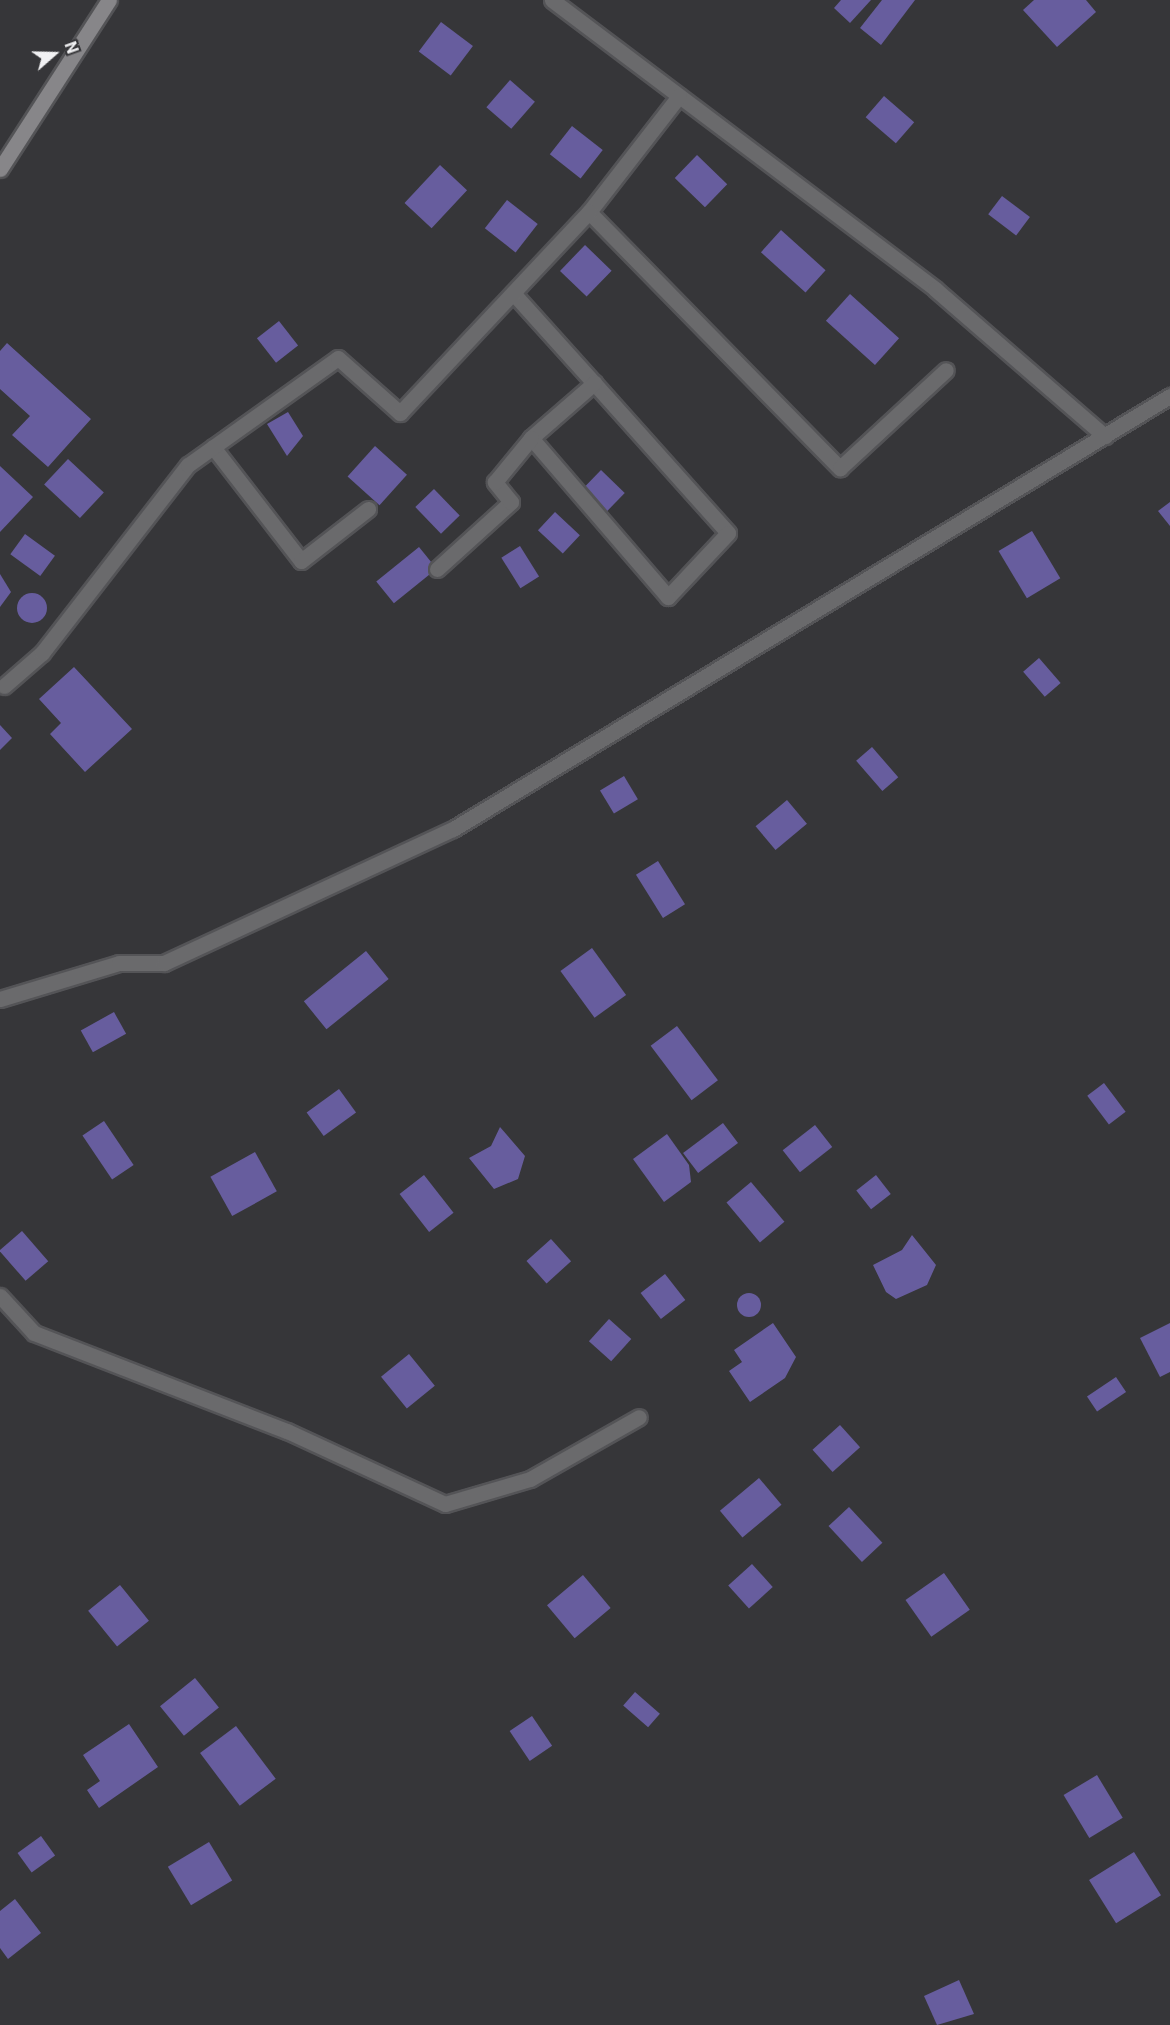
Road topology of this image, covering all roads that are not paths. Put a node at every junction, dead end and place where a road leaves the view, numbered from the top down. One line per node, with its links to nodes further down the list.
1 (110, 0): 4 (main road)
2 (552, 0): 3 (street)
3 (679, 96): 5 (street); 10 (street)
4 (0, 169)
5 (589, 212): 6 (street); 7 (street)
6 (513, 293): 8 (street); 12 (street)
7 (946, 370)
8 (594, 383): 11 (street); 11 (street)
9 (1170, 396): 10 (street)
10 (1106, 436): 16 (street)
11 (531, 438): 14 (street)
12 (213, 447): 13 (street); 15 (street)
13 (368, 509)
14 (437, 569)
15 (4, 686)
16 (0, 999)
17 (0, 1296): 18 (street)
18 (639, 1417)

